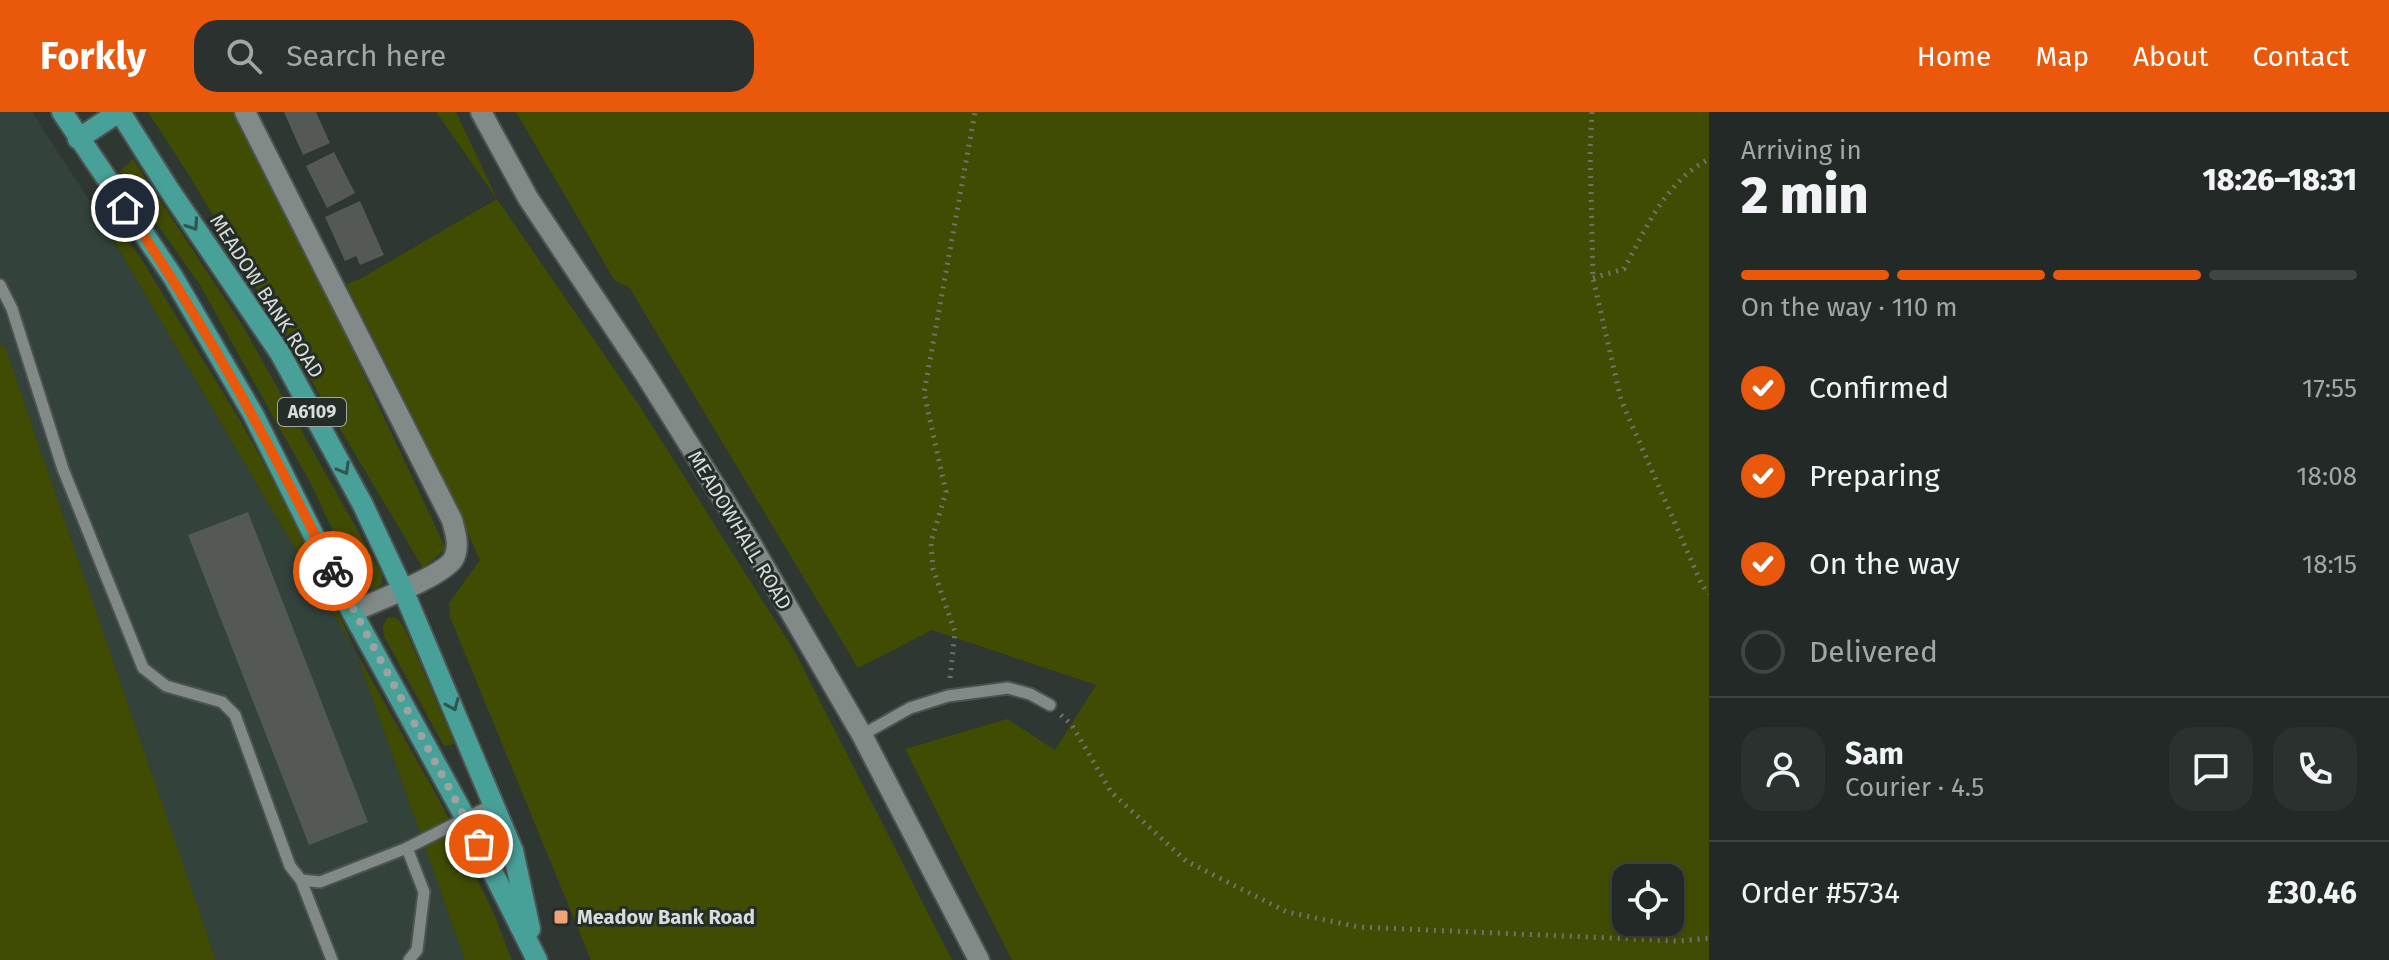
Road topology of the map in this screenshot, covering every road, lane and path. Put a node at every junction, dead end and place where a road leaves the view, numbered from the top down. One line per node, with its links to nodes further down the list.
1 (62, 112): 7 (main road, MEADOW BANK ROAD / A6109)
2 (120, 112): 7 (main road); 11 (main road, MEADOW BANK ROAD / A6109, one-way to 11)
3 (245, 112): 11 (street)
4 (481, 112): 16 (street, MEADOWHALL ROAD)
5 (975, 112): 14 (path)
6 (1592, 112): 9 (path)
7 (78, 139): 13 (main road, MEADOW BANK ROAD / A6109)
8 (1709, 159): 9 (path)
9 (1593, 278): 12 (path)
10 (0, 285): 20 (lane)
11 (403, 590): 13 (street); 17 (main road, MEADOW BANK ROAD / A6109, one-way to 17)
12 (1709, 594)
13 (352, 612): 18 (main road, MEADOW BANK ROAD / A6109)
14 (948, 696): 15 (lane); 16 (lane)
15 (1050, 705): 21 (path)
16 (862, 735): 25 (street, MEADOWHALL ROAD)
17 (494, 804): 18 (lane); 22 (main road, MEADOW BANK ROAD / A6109)
18 (465, 817): 19 (lane); 22 (main road, MEADOW BANK ROAD / A6109)
19 (407, 848): 20 (lane); 24 (lane)
20 (301, 880): 23 (lane)
21 (1709, 938)
22 (536, 956)
23 (332, 960)
24 (409, 960)
25 (979, 960)

